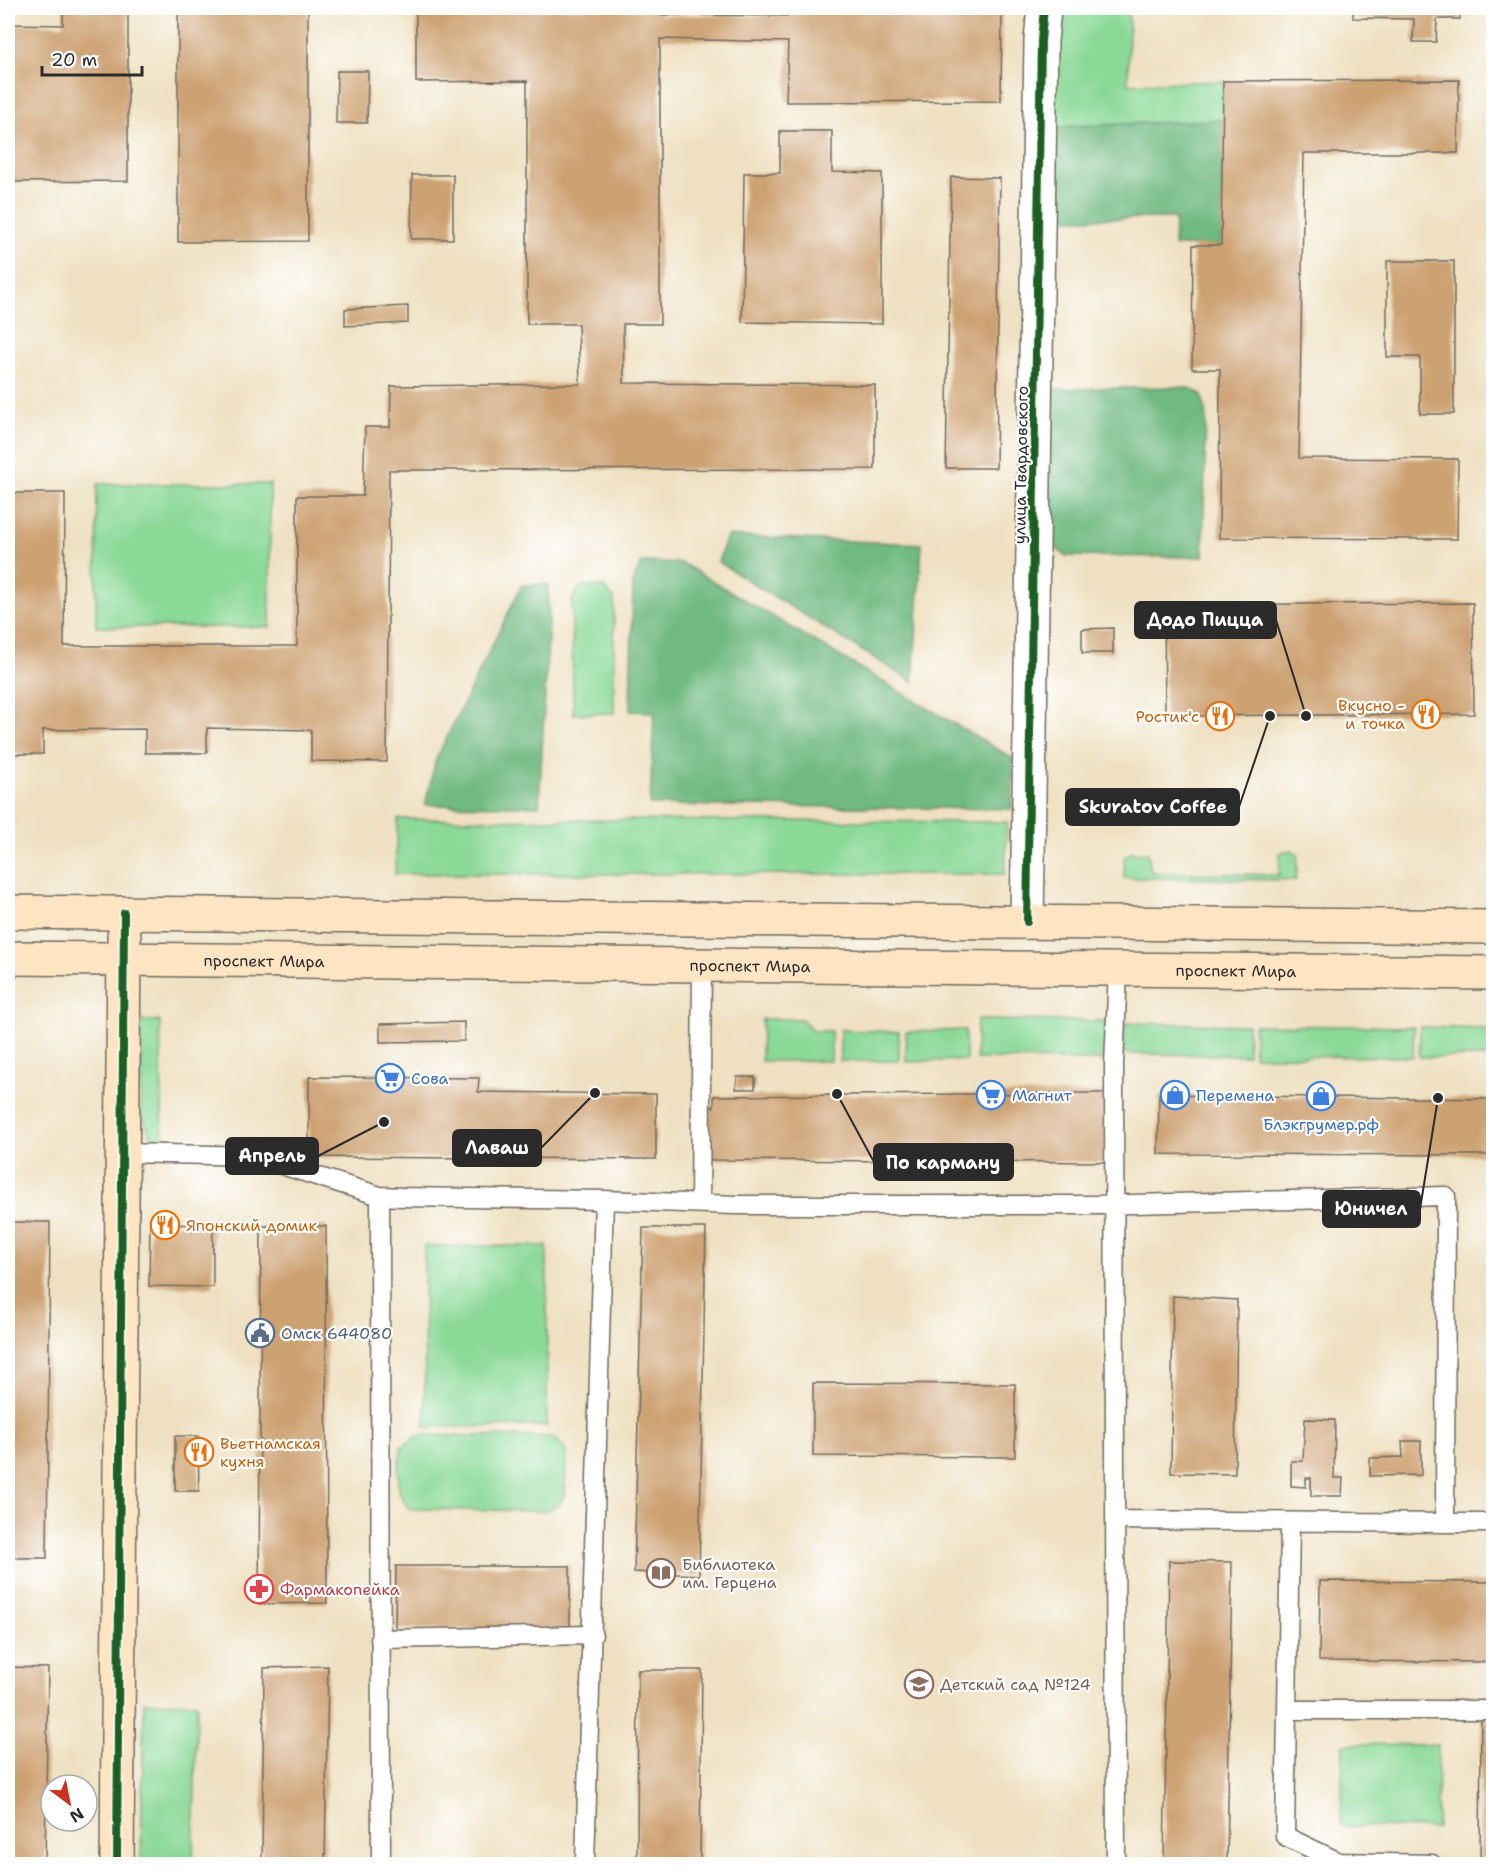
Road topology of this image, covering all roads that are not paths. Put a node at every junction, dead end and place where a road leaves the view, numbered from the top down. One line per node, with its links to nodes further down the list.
1 (1044, 8): 4 (street, улица Твардовского)
2 (8, 912): 3 (main road)
3 (124, 914): 4 (main road); 7 (main road)
4 (1027, 922): 5 (main road)
5 (1494, 927)
6 (8, 958): 7 (main road, проспект Мира)
7 (123, 959): 8 (main road, проспект Мира); 11 (main road)
8 (702, 966): 9 (main road, проспект Мира); 14 (lane)
9 (1118, 970): 10 (main road, проспект Мира); 15 (lane)
10 (1494, 973)
11 (124, 1153): 12 (lane); 24 (main road)
12 (380, 1196): 13 (lane); 21 (lane)
13 (604, 1200): 14 (lane); 20 (lane)
14 (700, 1203): 15 (lane)
15 (1116, 1205): 16 (lane); 17 (lane)
16 (1117, 1520): 19 (lane); 27 (lane)
17 (1445, 1523): 18 (lane); 19 (lane)
18 (1494, 1523)
19 (1290, 1524): 22 (lane)
20 (593, 1635): 21 (lane); 26 (lane)
21 (380, 1639): 25 (lane)
22 (1287, 1710): 23 (lane); 28 (lane)
23 (1494, 1710)
24 (117, 1864)
25 (381, 1864)
26 (585, 1864)
27 (1116, 1864)
28 (1432, 1864)

